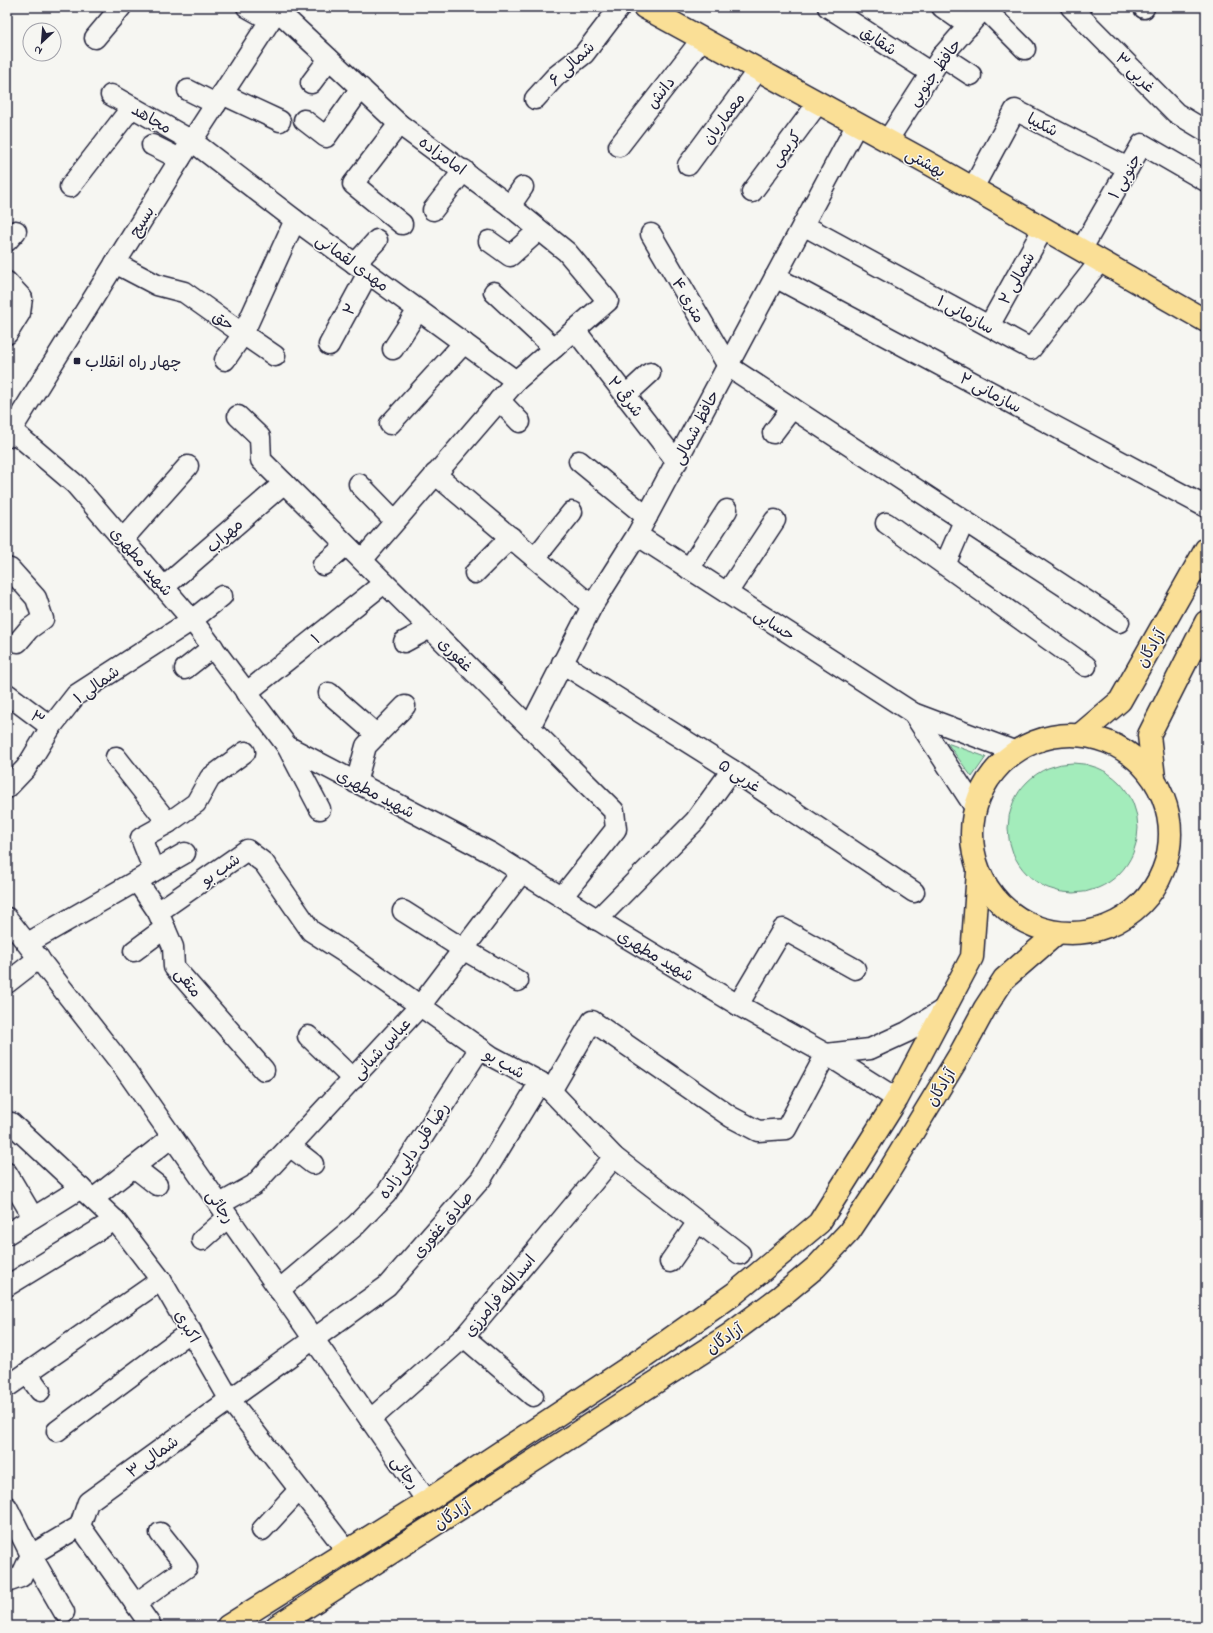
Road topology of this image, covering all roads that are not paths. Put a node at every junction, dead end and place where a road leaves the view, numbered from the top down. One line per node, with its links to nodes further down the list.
1 (121, 7): 11 (street)
2 (247, 7): 9 (street, امامزاده)
3 (620, 7): 24 (street, شمالی ۶)
4 (644, 7): 12 (main road, بهشتی)
5 (828, 7): 17 (street, شقایق)
6 (942, 7): 10 (street)
7 (985, 7): 10 (street, حافظ جنوبی); 13 (street)
8 (1071, 7): 31 (street, ۳ غربی)
9 (275, 12): 15 (street, امامزاده); 23 (street, بسیج)
10 (968, 26): 14 (street, حافظ جنوبی)
11 (95, 38)
12 (702, 39): 16 (main road, بهشتی); 35 (street, دانش)
13 (1025, 49)
14 (942, 56): 17 (street, حافظ جنوبی); 18 (street)
15 (329, 59): 19 (street); 20 (street, امامزاده)
16 (758, 70): 25 (main road, بهشتی); 37 (street, معماریان)
17 (931, 73): 33 (street, حافظ جنوبی)
18 (971, 76)
19 (310, 83)
20 (361, 88): 27 (street); 29 (street, امامزاده)
21 (188, 90): 23 (street)
22 (111, 95): 26 (street, مجاهد)
23 (219, 99): 28 (street); 32 (street, بسیج)
24 (535, 99)
25 (818, 103): 30 (main road, بهشتی); 44 (street, کریمی)
26 (132, 107): 32 (street, مجاهد); 41 (street)
27 (304, 120)
28 (280, 121)
29 (398, 124): 39 (street, امامزاده); 48 (street)
30 (857, 124): 33 (main road, بهشتی); 49 (street, حافظ شمالی)
31 (1206, 131)
32 (192, 141): 36 (street, بسیج); 47 (street, مهدی لقمانی)
33 (887, 141): 43 (main road, بهشتی)
34 (152, 145): 36 (street)
35 (619, 146)
36 (180, 159): 57 (street, بسیج)
37 (688, 165)
38 (1128, 168): 40 (street, ۱ جنوبی); 43 (street, شکیبا); 55 (street, ۱ جنوبی)
39 (464, 170): 45 (street, امامزاده); 46 (street)
40 (1206, 180)
41 (70, 187)
42 (523, 187): 45 (street)
43 (973, 188): 50 (main road, بهشتی)
44 (752, 192)
45 (510, 206): 51 (street, امامزاده)
46 (432, 210)
47 (295, 220): 58 (street, مهدی لقمانی); 67 (street, حق)
48 (402, 224)
49 (803, 225): 59 (street, حافظ شمالی); 64 (street, سازمانی ۱)
50 (1043, 229): 55 (main road, بهشتی); 64 (street, شمالی ۲)
51 (540, 230): 54 (street); 65 (street, امامزاده)
52 (651, 234): 74 (street, ۴ متری)
53 (377, 240): 58 (street, ۲)
54 (489, 241)
55 (1081, 250): 56 (main road, بهشتی)
56 (1100, 261): 63 (main road, بهشتی); 64 (street, سازمانی ۱)
57 (115, 263): 67 (street, حق); 83 (street, بسیج)
58 (362, 269): 62 (street, مهدی لقمانی); 69 (street, ۲)
59 (775, 277): 74 (street, حافظ شمالی); 91 (street, سازمانی ۲)
60 (7, 282): 66 (street)
61 (494, 292): 70 (street)
62 (418, 310): 68 (street, مهدی لقمانی); 71 (street)
63 (1206, 321)
64 (989, 326)
65 (575, 330): 70 (street); 77 (street, ۲ شرقی)
66 (7, 334)
67 (244, 334): 72 (street); 73 (street)
68 (464, 343): 76 (street, مهدی لقمانی); 82 (street)
69 (329, 345)
70 (554, 348): 76 (street)
71 (393, 350)
72 (276, 356)
73 (225, 360)
74 (728, 366): 79 (street); 86 (street, حافظ شمالی)
75 (650, 373): 77 (street)
76 (516, 381): 78 (street)
77 (626, 396): 86 (street, ۲ شرقی)
78 (499, 400): 81 (street); 88 (street)
79 (792, 408): 84 (street); 97 (street)
80 (238, 416): 89 (street, غفوری)
81 (520, 422)
82 (390, 424)
83 (8, 431): 101 (street, شهید مطهری)
84 (773, 433)
85 (579, 460): 94 (street)
86 (677, 462): 94 (street, حافظ شمالی)
87 (188, 466): 101 (street)
88 (435, 474): 96 (street); 100 (street)
89 (284, 483): 102 (street, غفوری); 112 (street, مهراب)
90 (358, 484): 96 (street)
91 (1206, 507)
92 (727, 510): 109 (street)
93 (572, 512): 104 (street)
94 (647, 517): 99 (street, حافظ شمالی)
95 (775, 520): 113 (street)
96 (395, 521): 105 (street)
97 (964, 521): 107 (street); 117 (street)
98 (886, 523): 107 (street)
99 (637, 535): 109 (street, حسابی); 115 (street, حافظ شمالی)
100 (510, 538): 104 (street); 110 (street)
101 (123, 539): 112 (street, شهید مطهری)
102 (346, 545): 105 (street, غفوری); 106 (street)
103 (1206, 549): 133 (main road, آزادگان)
104 (535, 558): 115 (street)
105 (362, 560): 111 (street, غفوری)
106 (323, 565)
107 (945, 566): 124 (street)
108 (7, 568): 120 (street)
109 (689, 569): 113 (street, حسابی)
110 (475, 573)
111 (384, 583): 119 (street, غفوری); 126 (street, ۱)
112 (164, 588): 116 (street, شهید مطهری)
113 (727, 593): 130 (street, حسابی)
114 (222, 596): 116 (street, ۱ شمالی)
115 (592, 606): 123 (street, حافظ شمالی)
116 (192, 620): 122 (street, شهید مطهری); 131 (street, ۱ شمالی)
117 (1119, 622)
118 (1206, 622): 140 (main road)
119 (430, 628): 121 (street); 132 (street, غفوری)
120 (18, 642)
121 (404, 642)
122 (213, 647): 125 (street); 126 (street, شهید مطهری)
123 (562, 663): 132 (street, حافظ شمالی); 139 (street, ۵ غربی)
124 (1086, 666)
125 (185, 669)
126 (246, 693): 135 (street, شهید مطهری)
127 (329, 693): 134 (street)
128 (7, 694): 131 (street, ۳)
129 (405, 706): 134 (street)
130 (913, 713): 136 (street, حسابی); 143 (street, حسابی)
131 (51, 727): 142 (street, ۱ شمالی)
132 (530, 727): 151 (street, غفوری)
133 (1081, 734): 136 (main road); 140 (main road)
134 (377, 735): 141 (street)
135 (286, 746): 141 (street, شهید مطهری); 144 (street)
136 (1014, 751): 143 (main road)
137 (245, 752): 145 (street)
138 (116, 757): 145 (street)
139 (732, 770): 150 (street, ۵ غربی); 155 (street)
140 (1154, 778): 156 (main road)
141 (356, 783): 148 (street, شهید مطهری)
142 (7, 788)
143 (974, 806): 147 (main road)
144 (320, 809)
145 (168, 822): 149 (street, متقی)
146 (185, 853): 149 (street)
147 (978, 871): 156 (main road); 165 (main road)
148 (522, 872): 151 (street, شهید مطهری); 157 (street, عباس شبانی)
149 (146, 876): 154 (street, متقی); 158 (street)
150 (914, 892)
151 (562, 897): 155 (street, شهید مطهری)
152 (403, 910): 157 (street)
153 (7, 918): 158 (street, رجائی)
154 (162, 920): 159 (street); 164 (street, شب بو); 169 (street, متقی)
155 (597, 920): 163 (street, شهید مطهری)
156 (1057, 933): 206 (main road, آزادگان)
157 (463, 949): 161 (street); 164 (street, عباس شبانی)
158 (34, 951): 162 (street); 174 (street, رجائی)
159 (134, 951)
160 (855, 969): 163 (street)
161 (518, 981)
162 (7, 983)
163 (738, 1005): 168 (street, شهید مطهری)
164 (420, 1006): 167 (street, شب بو); 170 (street, عباس شبانی)
165 (944, 1009): 168 (street); 172 (main road)
166 (308, 1036): 170 (street)
167 (480, 1048): 171 (street, شب بو); 192 (street, رضا قلی دایی زاده)
168 (826, 1054): 171 (street); 172 (street, شهید مطهری)
169 (264, 1070)
170 (353, 1078): 175 (street, عباس شبانی)
171 (546, 1087): 176 (street, شب بو); 195 (street, صادق غفوری)
172 (897, 1099): 204 (main road)
173 (7, 1125): 181 (street, اکبری)
174 (172, 1137): 178 (street); 182 (street, رجائی)
175 (290, 1146): 177 (street); 182 (street, عباس شبانی)
176 (614, 1157): 185 (street, شب بو); 194 (street, اسدالله فرامرزی)
177 (313, 1164)
178 (134, 1167): 180 (street); 181 (street)
179 (7, 1173): 183 (street)
180 (157, 1185)
181 (87, 1194): 183 (street); 184 (street, اکبری)
182 (224, 1211): 187 (street, عباس شبانی); 192 (street, رجائی)
183 (33, 1218): 186 (street)
184 (115, 1220): 190 (street, اکبری); 191 (street)
185 (698, 1222): 188 (street, شب بو); 189 (street)
186 (7, 1234)
187 (202, 1240)
188 (740, 1254)
189 (670, 1262)
190 (161, 1280): 193 (street, اکبری); 196 (street)
191 (7, 1286)
192 (279, 1290): 195 (street, رجائی)
193 (191, 1331): 200 (street, اکبری); 202 (street)
194 (464, 1337): 199 (street); 201 (street, اسدالله فرامرزی)
195 (314, 1340): 200 (street, ۳ شمالی); 201 (street, رجائی)
196 (27, 1373): 197 (street); 198 (street)
197 (7, 1387)
198 (40, 1391)
199 (533, 1396)
200 (230, 1400): 203 (street, اکبری); 207 (street, ۳ شمالی)
201 (370, 1420): 204 (street, رجائی)
202 (57, 1431)
203 (299, 1490): 208 (street); 210 (street, اکبری)
204 (426, 1500): 206 (main road); 210 (main road)
205 (7, 1508): 211 (street)
206 (441, 1521): 217 (main road, آزادگان)
207 (80, 1526): 211 (street); 213 (street)
208 (262, 1530)
209 (160, 1533): 213 (street)
210 (347, 1551): 216 (main road)
211 (31, 1555): 212 (street); 214 (street)
212 (7, 1582)
213 (136, 1604): 215 (street)
214 (64, 1612)
215 (151, 1626)
216 (228, 1626)
217 (277, 1626)

